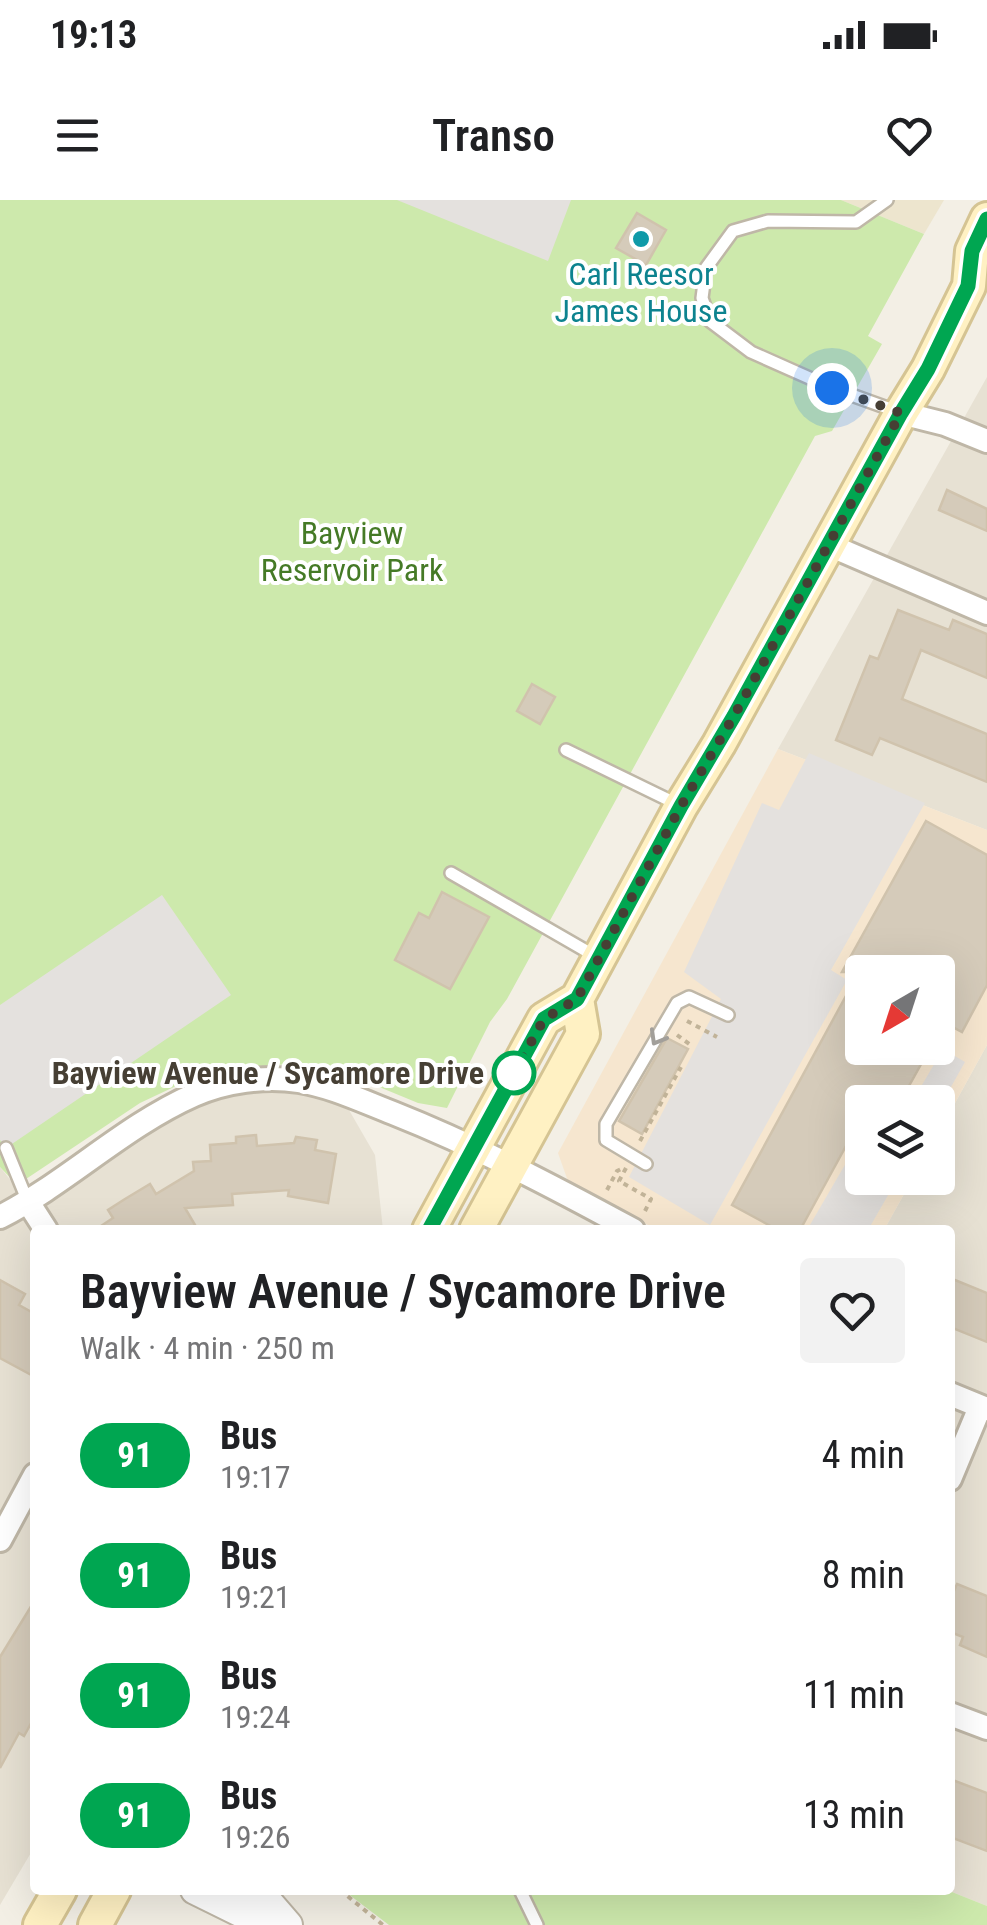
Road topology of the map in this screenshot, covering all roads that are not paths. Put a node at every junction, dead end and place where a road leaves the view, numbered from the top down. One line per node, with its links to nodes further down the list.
1 (887, 200): 4 (lane)
2 (987, 218): 3 (main road)
3 (978, 281): 4 (main road)
4 (901, 413): 5 (street); 6 (main road)
5 (987, 441)
6 (829, 545): 7 (street); 9 (main road)
7 (987, 613)
8 (566, 750): 9 (lane)
9 (681, 806): 11 (main road)
10 (451, 874): 11 (lane)
11 (600, 958): 14 (main road)
12 (728, 1015): 15 (lane, one-way to 15)
13 (6, 1148): 16 (lane)
14 (493, 1155): 16 (street); 18 (street); 20 (main road); 21 (main road)
15 (646, 1164)
16 (28, 1202): 17 (street); 19 (street)
17 (0, 1216)
18 (639, 1220)
19 (43, 1225)
20 (434, 1225)
21 (477, 1225)
22 (955, 1396): 23 (street)
23 (983, 1408): 24 (street)
24 (955, 1468)
25 (30, 1485): 26 (street)
26 (0, 1540)
27 (955, 1716): 28 (street)
28 (987, 1728)
29 (57, 1895): 34 (main road)
30 (111, 1895): 35 (main road)
31 (205, 1895): 36 (street)
32 (256, 1895): 37 (street)
33 (522, 1895): 38 (lane)
34 (40, 1925)
35 (95, 1925)
36 (273, 1925)
37 (288, 1925)
38 (537, 1925)

